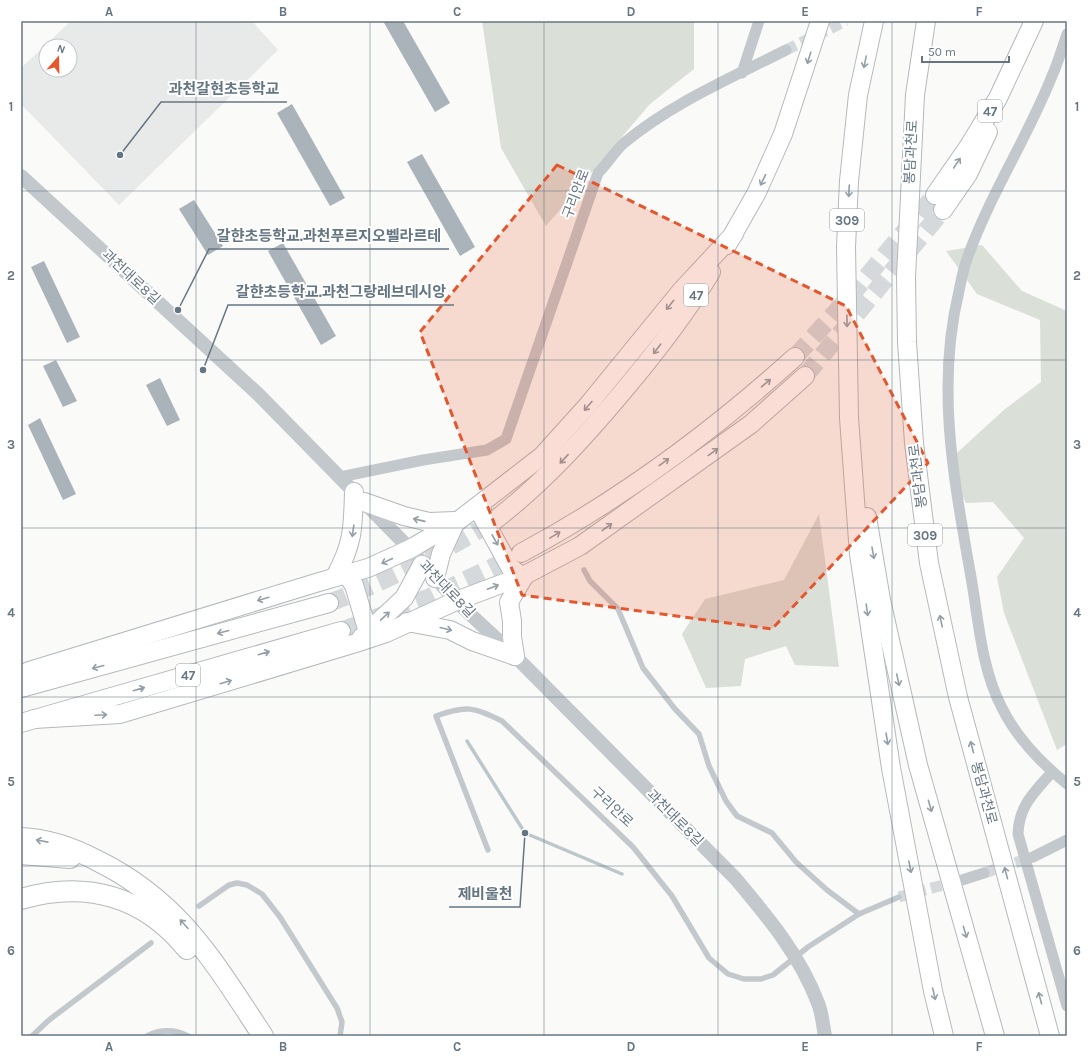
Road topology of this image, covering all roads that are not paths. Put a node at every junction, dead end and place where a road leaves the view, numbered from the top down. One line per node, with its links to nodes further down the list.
1 (759, 21): 8 (street)
2 (820, 21): 11 (highway, 47, one-way to 11)
3 (926, 21): 64 (highway, 봉담과천로 / 309, one-way to 3)
4 (1034, 21): 10 (highway, one-way to 4)
5 (874, 22): 14 (highway, 309, one-way to 14)
6 (1067, 34): 36 (street)
7 (786, 50): 8 (street, 구리안로)
8 (742, 72): 15 (street, 구리안로)
9 (21, 176): 15 (street, 과천대로8길)
10 (939, 203)
11 (734, 234): 17 (highway, one-way to 17); 18 (highway, 47, one-way to 18)
12 (794, 357): 21 (highway, one-way to 12)
13 (806, 376): 24 (highway, one-way to 13)
14 (849, 418): 62 (highway, one-way to 62); 63 (highway, 309, one-way to 63)
15 (340, 477): 16 (street, 과천대로8길)
16 (359, 497): 19 (highway, one-way to 16); 20 (street, 과천대로8길); 25 (highway, one-way to 25)
17 (481, 504): 19 (highway); 24 (highway, one-way to 24)
18 (496, 520)
19 (457, 522): 20 (highway); 26 (highway)
20 (410, 549): 22 (street, 과천대로8길); 25 (highway, one-way to 25)
21 (521, 553)
22 (422, 565): 26 (street, 과천대로8길); 31 (highway, one-way to 22)
23 (584, 570): 50 (lane)
24 (523, 575): 27 (highway, one-way to 24); 32 (highway)
25 (340, 576): 31 (highway); 33 (highway, one-way to 33)
26 (435, 578): 27 (street, 과천대로8길)
27 (456, 600): 29 (highway); 32 (street, 과천대로8길)
28 (328, 603): 34 (highway, 47, one-way to 34)
29 (408, 622): 31 (highway); 32 (highway, one-way to 32)
30 (341, 631): 35 (highway, 47, one-way to 30)
31 (362, 637): 35 (highway, one-way to 31)
32 (515, 656): 52 (street, 과천대로8길)
33 (21, 676)
34 (21, 688)
35 (28, 721)
36 (1052, 772): 37 (street); 54 (street)
37 (1067, 784)
38 (21, 838): 45 (highway, one-way to 38)
39 (1067, 840): 42 (street)
40 (488, 850): 52 (lane, 구리안로)
41 (21, 854): 45 (highway)
42 (1033, 857)
43 (984, 873): 44 (street)
44 (962, 880)
45 (140, 886): 59 (highway, one-way to 45)
46 (899, 897): 50 (lane, 구리안로)
47 (21, 899): 53 (highway)
48 (199, 906): 60 (lane)
49 (21, 914): 53 (highway)
50 (859, 914): 52 (lane, 구리안로)
51 (151, 943): 55 (lane)
52 (796, 957): 61 (street, 과천대로8길)
53 (199, 963): 58 (highway)
54 (1067, 1006)
55 (32, 1036)
56 (147, 1036): 57 (lane)
57 (188, 1036)
58 (249, 1036)
59 (263, 1036)
60 (340, 1036)
61 (825, 1036)
62 (944, 1036)
63 (995, 1036)
64 (1050, 1036)

